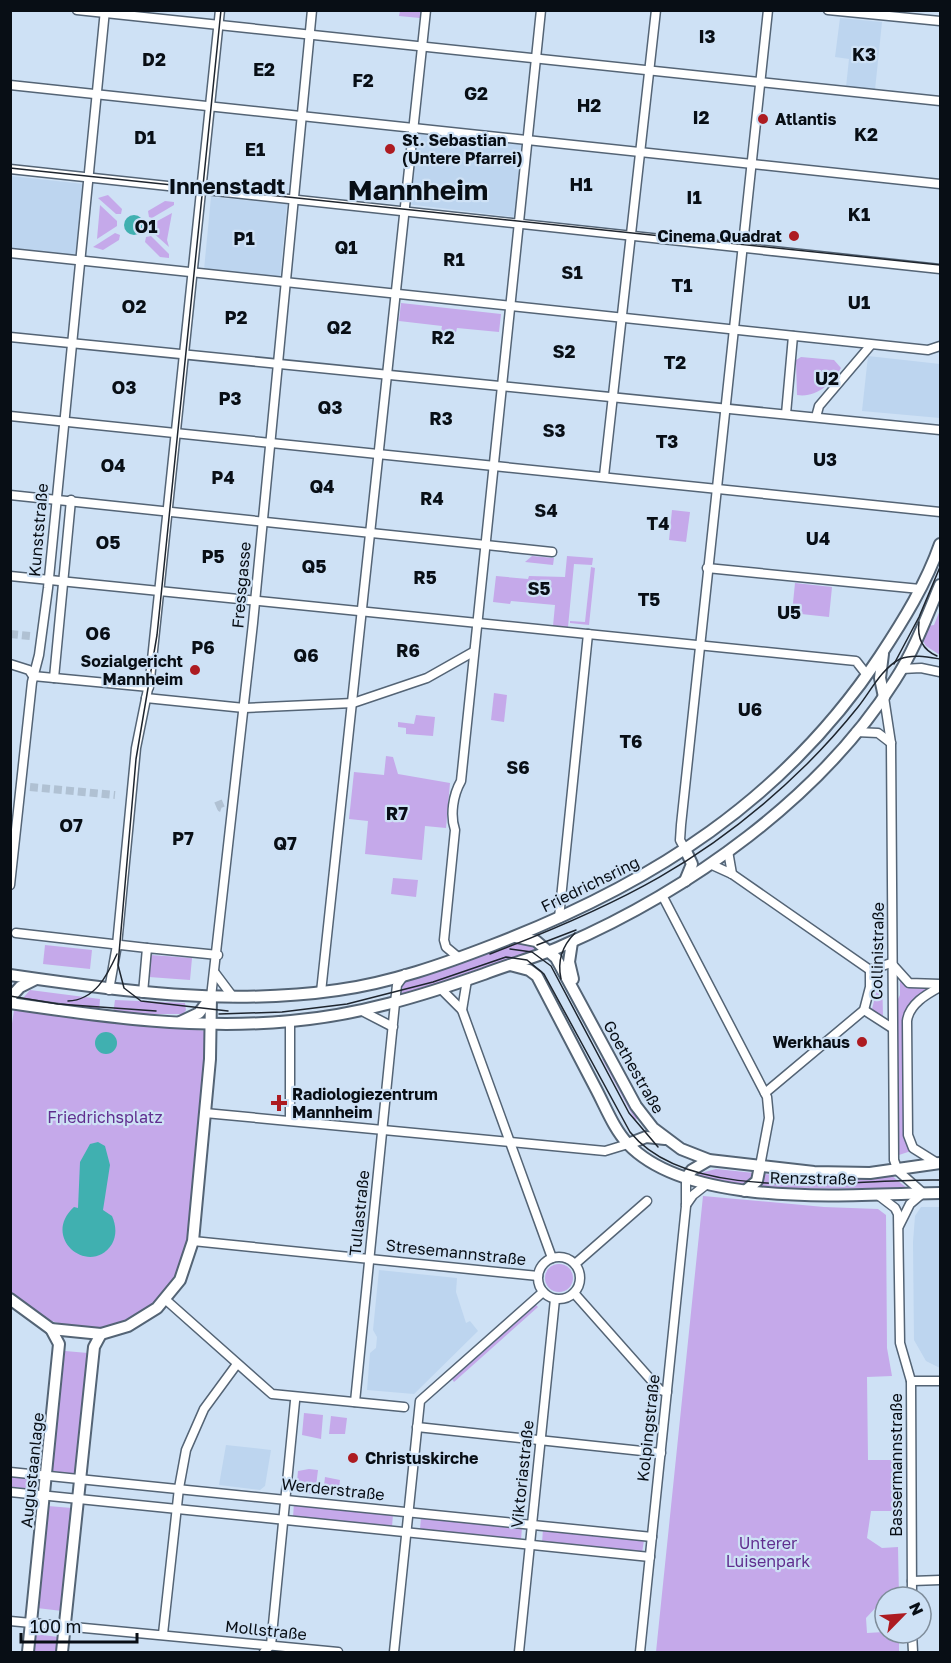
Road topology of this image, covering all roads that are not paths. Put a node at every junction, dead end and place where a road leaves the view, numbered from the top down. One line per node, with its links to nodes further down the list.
1 (78, 10): 9 (street)
2 (220, 10): 11 (street)
3 (312, 10): 12 (street, Fressgasse)
4 (426, 10): 13 (street)
5 (541, 10): 14 (street)
6 (656, 10): 15 (street)
7 (768, 10): 16 (street)
8 (828, 10): 10 (street)
9 (105, 12): 11 (street); 18 (street, Kunststraße)
10 (940, 21)
11 (218, 26): 12 (street); 20 (street)
12 (309, 36): 13 (street); 21 (street, Fressgasse)
13 (423, 48): 14 (street); 22 (street)
14 (536, 60): 15 (street); 23 (street)
15 (649, 72): 16 (street); 24 (street)
16 (760, 84): 19 (street); 25 (street)
17 (10, 85): 18 (street)
18 (97, 94): 20 (street); 27 (street, Kunststraße)
19 (940, 101)
20 (210, 105): 21 (street); 29 (street)
21 (301, 115): 22 (street); 30 (street, Fressgasse)
22 (414, 128): 23 (street); 31 (street)
23 (527, 139): 24 (street); 32 (street)
24 (640, 151): 25 (street); 33 (street)
25 (751, 164): 28 (street); 34 (street)
26 (10, 169): 27 (street)
27 (90, 177): 29 (street); 36 (street, Kunststraße)
28 (940, 184)
29 (202, 189): 30 (street); 38 (street)
30 (292, 199): 31 (street); 39 (street, Fressgasse)
31 (405, 211): 32 (street); 40 (street)
32 (518, 222): 33 (street); 41 (street)
33 (630, 234): 34 (street); 42 (street)
34 (742, 246): 37 (street); 43 (street)
35 (10, 253): 36 (street)
36 (81, 261): 38 (street); 46 (street, Kunststraße)
37 (940, 268)
38 (193, 272): 39 (street); 49 (street)
39 (286, 283): 40 (street); 50 (street, Fressgasse)
40 (396, 294): 41 (street); 51 (street)
41 (509, 306): 42 (street); 52 (street)
42 (621, 318): 43 (street); 53 (street)
43 (733, 330): 44 (street); 54 (street)
44 (793, 336): 48 (street); 55 (street)
45 (10, 337): 46 (street)
46 (71, 342): 49 (street); 58 (street, Kunststraße)
47 (870, 346): 57 (street)
48 (938, 350)
49 (185, 355): 50 (street); 60 (street)
50 (278, 363): 51 (street); 61 (street, Fressgasse)
51 (388, 374): 52 (street); 62 (street)
52 (500, 385): 53 (street); 63 (street)
53 (613, 396): 54 (street); 64 (street)
54 (725, 407): 55 (street); 65 (street)
55 (786, 414): 57 (street)
56 (10, 416): 58 (street)
57 (816, 417): 59 (street)
58 (63, 421): 60 (street); 67 (street, Kunststraße)
59 (940, 430)
60 (177, 434): 61 (street); 69 (street)
61 (270, 442): 62 (street); 71 (street, Fressgasse)
62 (379, 453): 63 (street); 72 (street)
63 (492, 464): 64 (street); 74 (street)
64 (604, 476): 65 (street)
65 (717, 488): 70 (street); 76 (street)
66 (10, 495): 67 (street)
67 (56, 500): 68 (street); 78 (street, Kunststraße)
68 (71, 500): 69 (street); 79 (street)
69 (166, 510): 71 (street); 81 (street)
70 (940, 512)
71 (262, 520): 72 (street); 83 (street, Fressgasse)
72 (371, 532): 74 (street); 84 (street)
73 (940, 544): 82 (main road, Friedrichsring)
74 (484, 545): 75 (street); 85 (street)
75 (552, 552)
76 (707, 568): 82 (street); 87 (street)
77 (10, 576): 78 (street)
78 (49, 579): 79 (street); 94 (street, Kunststraße)
79 (63, 580): 81 (street); 95 (street)
80 (940, 585): 91 (main road)
81 (159, 589): 83 (street); 96 (street)
82 (920, 589): 88 (main road, Friedrichsring)
83 (255, 601): 84 (street); 100 (street, Fressgasse)
84 (362, 612): 85 (street); 99 (street)
85 (476, 623): 86 (street); 89 (street)
86 (588, 634): 87 (street); 110 (street)
87 (699, 645): 93 (street); 103 (street)
88 (883, 651): 93 (main road, Friedrichsring); 97 (main road)
89 (473, 652): 99 (street); 118 (street)
90 (10, 664): 94 (street)
91 (902, 669): 92 (street); 97 (main road)
92 (940, 672)
93 (867, 675): 103 (main road, Friedrichsring)
94 (33, 676): 95 (street); 108 (street, Kunststraße)
95 (54, 678): 96 (street)
96 (149, 687): 98 (street)
97 (884, 697): 101 (main road); 102 (street, Collinistraße)
98 (146, 699): 100 (street); 114 (street)
99 (353, 703): 100 (street); 131 (street)
100 (244, 708): 117 (street, Fressgasse)
101 (856, 732): 102 (street); 104 (main road)
102 (891, 743): 119 (street, Collinistraße)
103 (686, 851): 107 (main road); 110 (main road, Friedrichsring)
104 (728, 851): 105 (main road); 106 (street)
105 (710, 864): 106 (street); 107 (main road)
106 (732, 874): 121 (street)
107 (685, 881): 109 (main road)
108 (10, 885)
109 (662, 895): 113 (main road); 150 (street)
110 (560, 918): 112 (main road, Friedrichsring)
111 (16, 933): 114 (street)
112 (513, 937): 116 (main road); 118 (main road, Friedrichsring)
113 (572, 942): 116 (main road); 128 (main road)
114 (117, 945): 115 (street); 130 (street)
115 (147, 948): 117 (street); 132 (street)
116 (550, 951): 120 (main road); 128 (main road, Goethestraße)
117 (218, 955): 122 (street, Fressgasse)
118 (458, 957): 123 (main road, Friedrichsring)
119 (891, 963): 121 (street); 127 (street); 148 (street, Collinistraße)
120 (510, 965): 126 (main road); 156 (main road)
121 (870, 970): 141 (street)
122 (215, 973): 134 (street, Fressgasse); 135 (street)
123 (406, 974): 131 (main road, Friedrichsring); 138 (street, Tullastraße)
124 (10, 975): 125 (main road, Friedrichsring)
125 (37, 978): 130 (main road, Friedrichsring); 136 (main road)
126 (467, 980): 129 (main road); 140 (street)
127 (940, 985): 158 (street)
128 (572, 987): 154 (main road, Goethestraße)
129 (441, 989): 138 (main road); 140 (street)
130 (109, 990): 132 (main road, Friedrichsring)
131 (321, 992): 135 (main road, Friedrichsring)
132 (143, 993): 133 (main road, Friedrichsring)
133 (194, 995): 134 (main road, Friedrichsring); 139 (main road); 144 (main road)
134 (212, 997): 135 (main road, Friedrichsring); 139 (main road); 145 (main road)
135 (233, 997)
136 (10, 998)
137 (10, 1003): 144 (main road)
138 (395, 1003): 142 (main road); 147 (street, Tullastraße)
139 (203, 1010): 144 (main road); 145 (main road)
140 (462, 1010): 155 (street)
141 (864, 1010): 148 (street); 150 (street)
142 (363, 1011): 143 (main road); 147 (street)
143 (290, 1022): 146 (main road); 152 (street)
144 (177, 1023): 145 (main road)
145 (211, 1025): 146 (main road); 149 (main road)
146 (228, 1025): 149 (main road)
147 (393, 1027): 153 (street, Tullastraße)
148 (892, 1028): 160 (street, Collinistraße)
149 (210, 1047): 151 (main road)
150 (765, 1093): 159 (street)
151 (205, 1113): 152 (street); 170 (main road)
152 (290, 1120): 153 (street)
153 (383, 1129): 155 (street); 171 (street, Tullastraße)
154 (665, 1139): 156 (main road); 157 (main road, Goethestraße)
155 (510, 1142): 156 (street); 172 (street)
156 (628, 1144): 161 (main road)
157 (709, 1160): 159 (main road, Goethestraße); 161 (main road)
158 (939, 1163): 160 (main road, Renzstraße)
159 (760, 1166): 160 (main road, Renzstraße); 163 (main road)
160 (897, 1169): 164 (street)
161 (686, 1178): 162 (main road, Renzstraße); 168 (street, Kolpingstraße)
162 (707, 1184): 163 (main road, Renzstraße); 168 (street)
163 (745, 1191): 166 (main road, Renzstraße)
164 (923, 1193): 165 (main road, Renzstraße); 166 (main road, Renzstraße); 169 (street)
165 (940, 1193)
166 (876, 1194): 169 (street, Bassermannstraße)
167 (647, 1201): 173 (street)
168 (686, 1206): 185 (street, Kolpingstraße)
169 (899, 1226): 184 (street, Bassermannstraße)
170 (193, 1241): 171 (street, Stresemannstraße); 179 (main road)
171 (370, 1258): 174 (street, Stresemannstraße); 187 (street, Tullastraße)
172 (552, 1258): 173 (street); 174 (street)
173 (575, 1264): 176 (street)
174 (538, 1276): 175 (street)
175 (543, 1292): 178 (street); 189 (street)
176 (574, 1293): 178 (street); 185 (street)
177 (10, 1299): 180 (main road)
178 (555, 1299): 190 (street, Viktoriastraße)
179 (166, 1300): 181 (main road); 182 (street)
180 (51, 1329): 181 (main road); 193 (main road, Augustaanlage)
181 (101, 1334): 194 (main road)
182 (237, 1364): 187 (street); 195 (street)
183 (940, 1381): 184 (street)
184 (911, 1382): 209 (street, Bassermannstraße)
185 (667, 1392): 191 (street, Kolpingstraße)
186 (295, 1401): 199 (street)
187 (355, 1402): 188 (street)
188 (404, 1407)
189 (417, 1427): 190 (street); 201 (street)
190 (541, 1440): 191 (street); 203 (street, Viktoriastraße)
191 (661, 1453): 205 (street, Kolpingstraße)
192 (10, 1472): 193 (street, Werderstraße)
193 (46, 1475): 194 (street, Werderstraße); 197 (main road, Augustaanlage)
194 (80, 1478): 195 (street, Werderstraße); 198 (main road)
195 (179, 1488): 199 (street, Werderstraße); 200 (street)
196 (10, 1492): 197 (street)
197 (44, 1495): 198 (street); 212 (main road, Augustaanlage)
198 (78, 1498): 200 (street); 213 (main road)
199 (285, 1499): 201 (street, Werderstraße); 202 (street)
200 (177, 1508): 202 (street); 214 (street)
201 (408, 1511): 203 (street, Werderstraße); 204 (street)
202 (283, 1520): 204 (street); 216 (street)
203 (532, 1524): 205 (street, Werderstraße); 206 (street, Viktoriastraße)
204 (406, 1533): 206 (street); 223 (street)
205 (652, 1537): 207 (street, Kolpingstraße)
206 (530, 1545): 207 (street); 224 (street, Viktoriastraße)
207 (650, 1557): 225 (street, Kolpingstraße)
208 (940, 1580): 209 (street)
209 (912, 1581): 210 (street, Bassermannstraße)
210 (912, 1585)
211 (10, 1621): 212 (street, Mollstraße)
212 (31, 1623): 213 (street, Mollstraße); 218 (main road, Augustaanlage)
213 (65, 1624): 214 (street, Mollstraße); 219 (main road)
214 (163, 1634): 215 (street, Mollstraße)
215 (241, 1642): 216 (street, Mollstraße); 220 (street)
216 (271, 1646): 217 (street, Mollstraße); 221 (street)
217 (328, 1652): 222 (street, Mollstraße)
218 (28, 1653)
219 (62, 1653)
220 (246, 1653)
221 (264, 1653)
222 (338, 1653)
223 (394, 1653)
224 (519, 1653)
225 (640, 1653)

